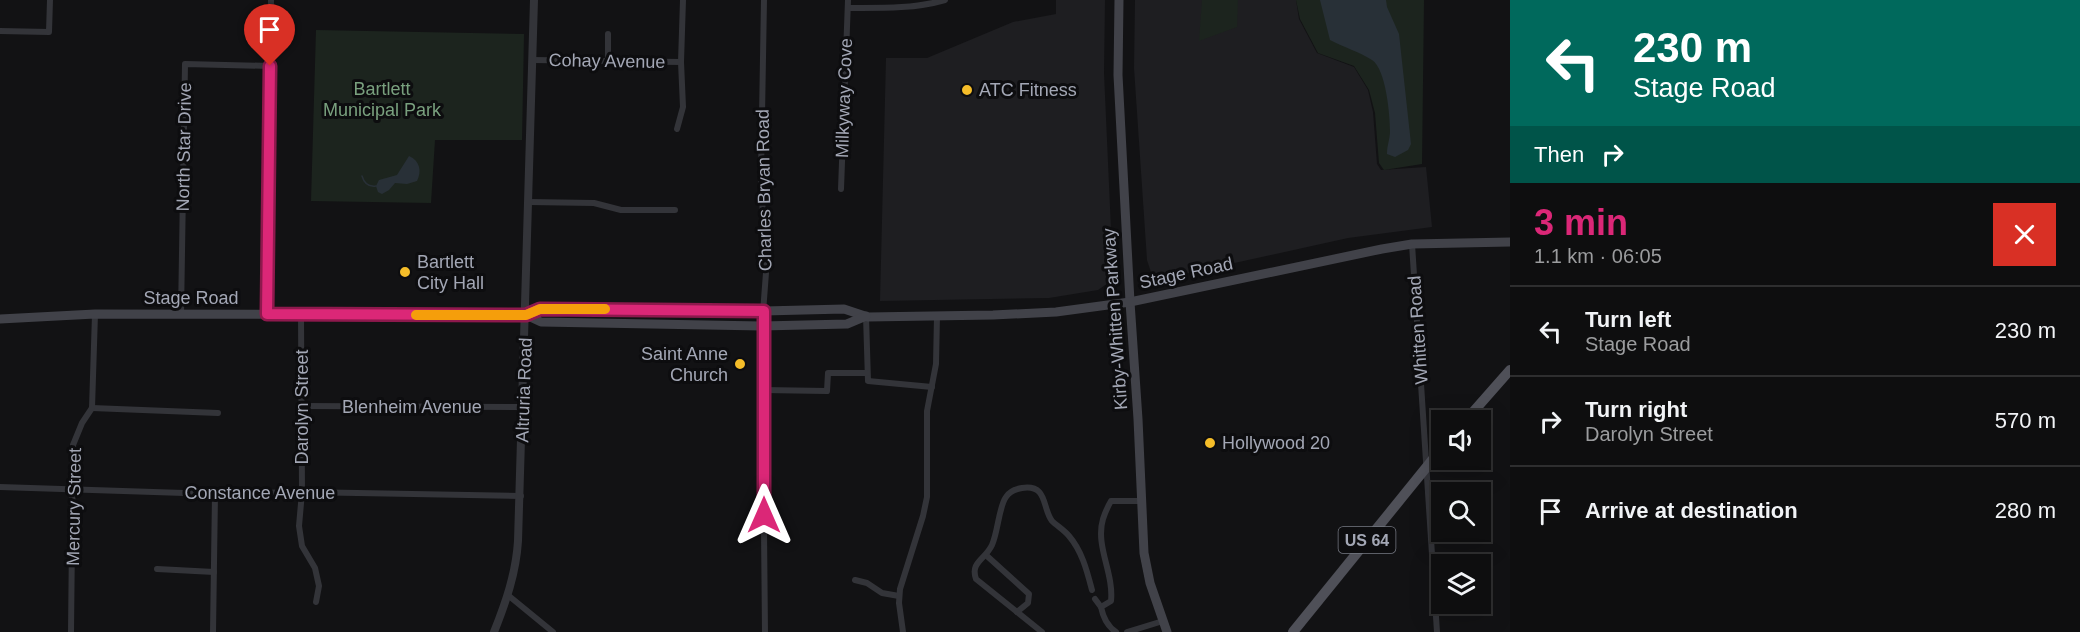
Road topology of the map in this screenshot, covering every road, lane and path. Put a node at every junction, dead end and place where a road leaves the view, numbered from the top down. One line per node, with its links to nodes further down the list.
1 (50, 0): 10 (street)
2 (271, 0): 15 (street)
3 (534, 0): 12 (street, Altruria Road)
4 (683, 0): 14 (street)
5 (764, 0): 24 (street, Charles Bryan Road)
6 (848, 0): 9 (street, Milkyway Cove)
7 (945, 0): 9 (street)
8 (1119, 0): 22 (main road, Kirby-Whitten Parkway)
9 (848, 8): 17 (street, Milkyway Cove)
10 (0, 31)
11 (608, 34): 13 (street)
12 (532, 60): 13 (street, Cohay Avenue); 18 (street, Altruria Road)
13 (608, 61): 14 (street, Cohay Avenue)
14 (681, 62): 16 (street)
15 (270, 66): 26 (street); 27 (street, North Star Drive)
16 (677, 129)
17 (841, 189)
18 (529, 202): 19 (street); 29 (street, Altruria Road)
19 (675, 210)
20 (1510, 242): 21 (main road, Stage Road)
21 (1412, 244): 22 (main road, Stage Road); 45 (street, Whitten Road)
22 (1130, 302): 31 (main road, Stage Road); 51 (main road, Kirby-Whitten Parkway)
23 (650, 309): 24 (main road, Stage Road); 29 (main road, Stage Road); 33 (main road)
24 (764, 311): 30 (main road, Stage Road); 34 (street, Charles Bryan Road)
25 (95, 314): 27 (main road, Stage Road); 32 (main road, Stage Road); 41 (street, Mercury Street)
26 (267, 314): 27 (main road, Stage Road); 28 (main road, Stage Road)
27 (181, 315)
28 (301, 315): 29 (main road, Stage Road); 39 (street, Darolyn Street)
29 (526, 315): 33 (main road, Stage Road); 40 (street, Altruria Road)
30 (866, 316): 31 (main road, Stage Road); 34 (main road, Stage Road); 36 (street)
31 (937, 316): 37 (street)
32 (0, 319)
33 (650, 324): 34 (main road, Stage Road)
34 (762, 326): 38 (street, Charles Bryan Road)
35 (1510, 370): 42 (main road)
36 (867, 373): 37 (street); 38 (street)
37 (932, 387): 58 (street)
38 (763, 390): 68 (street, Charles Bryan Road)
39 (301, 406): 40 (street, Blenheim Avenue); 48 (street, Darolyn Street)
40 (523, 407): 50 (street, Altruria Road)
41 (92, 408): 43 (street); 47 (street, Mercury Street)
42 (1475, 410)
43 (218, 413)
44 (1431, 460): 45 (main road, US 64)
45 (1427, 464): 74 (main road, US 64); 75 (street, Whitten Road)
46 (0, 487): 47 (street, Constance Avenue)
47 (73, 489): 49 (street, Constance Avenue); 64 (street, Mercury Street)
48 (302, 492): 49 (street, Constance Avenue); 50 (street, Constance Avenue); 60 (street, Darolyn Street)
49 (215, 494): 54 (street)
50 (521, 496): 57 (street, Altruria Road)
51 (1143, 501): 61 (street); 63 (main road, Kirby-Whitten Parkway)
52 (987, 555): 56 (street); 62 (street); 62 (street)
53 (157, 569): 54 (street)
54 (214, 572): 65 (street)
55 (855, 580): 58 (street)
56 (1092, 590)
57 (508, 596): 66 (street, Altruria Road); 67 (street)
58 (899, 596): 69 (street)
59 (1095, 599): 61 (street)
60 (316, 602)
61 (1101, 607): 71 (street)
62 (1017, 612): 70 (street)
63 (1163, 621): 72 (street); 73 (main road, Kirby-Whitten Parkway)
64 (71, 632)
65 (213, 632)
66 (494, 632)
67 (553, 632)
68 (765, 632)
69 (903, 632)
70 (1042, 632)
71 (1116, 632)
72 (1127, 632)
73 (1167, 632)
74 (1293, 632)
75 (1437, 632)

